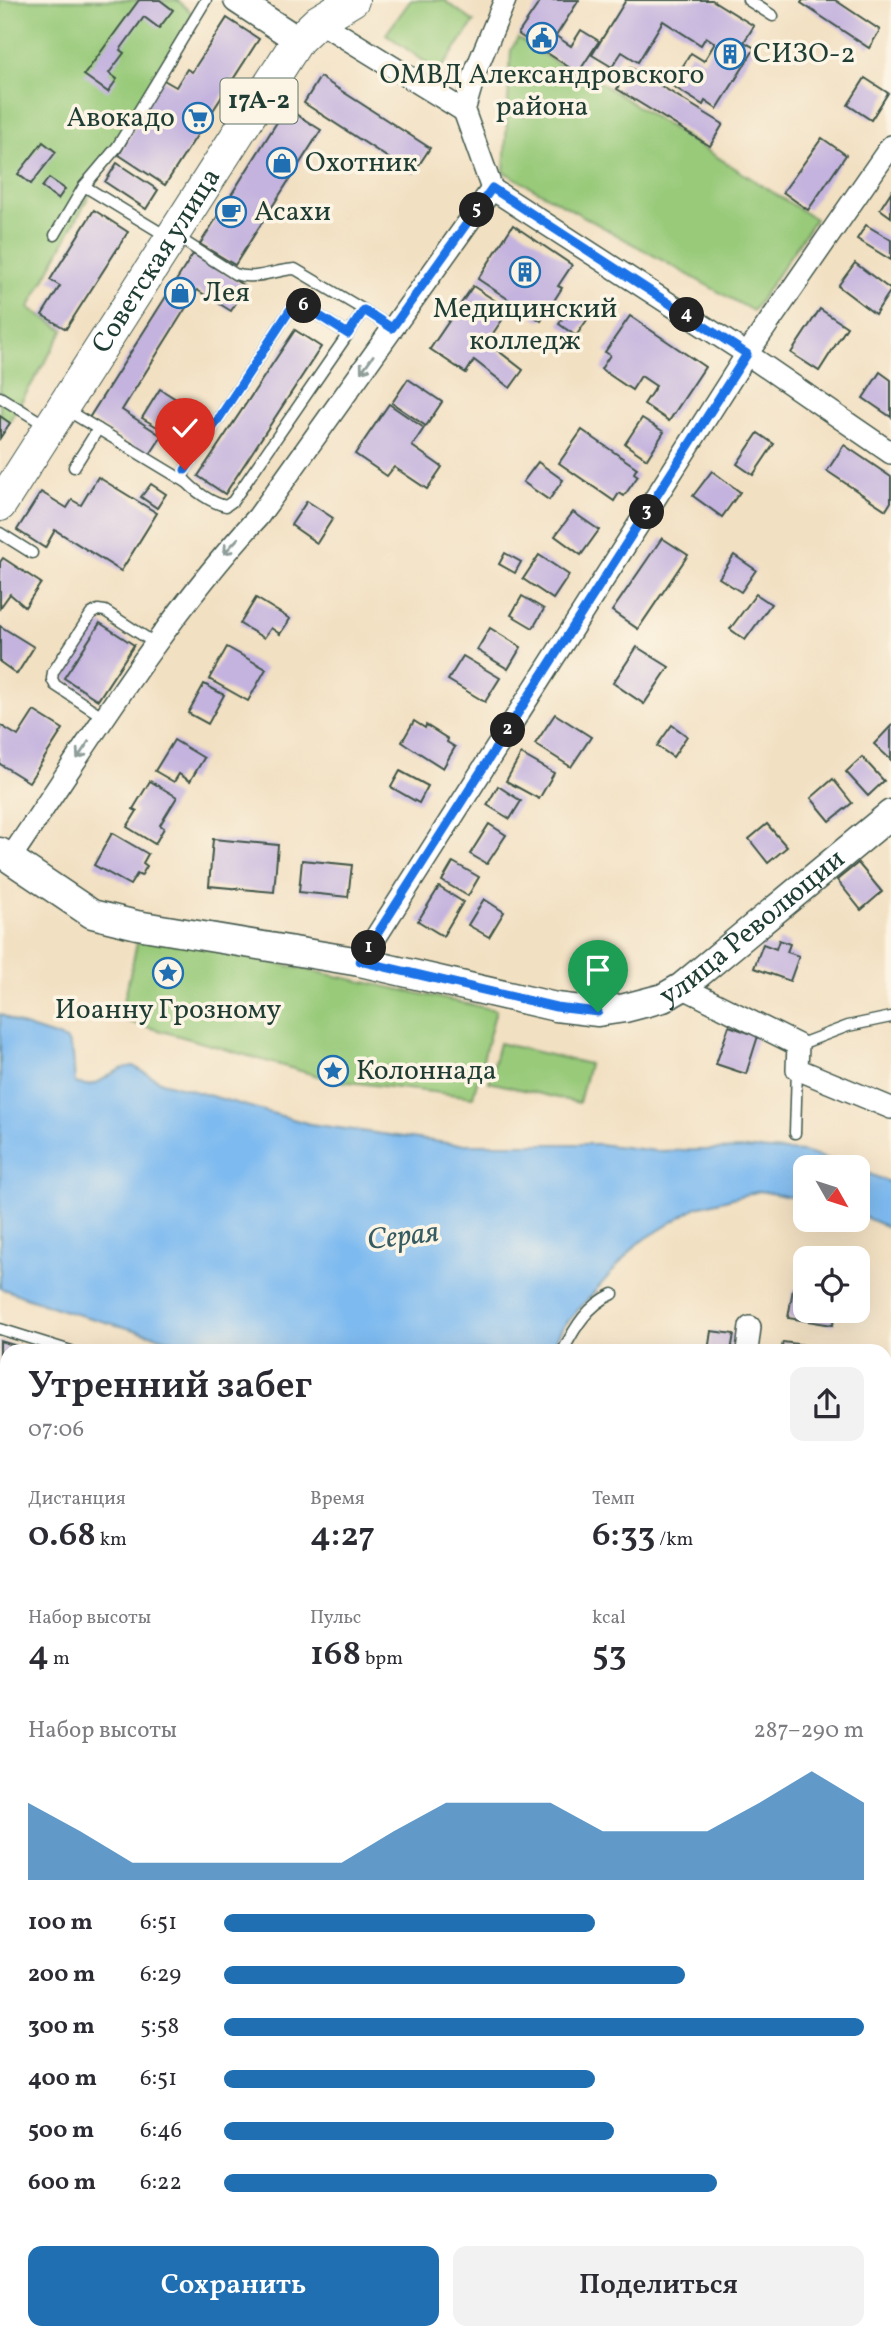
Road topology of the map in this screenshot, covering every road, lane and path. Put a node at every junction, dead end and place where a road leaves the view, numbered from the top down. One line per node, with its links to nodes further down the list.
1 (206, 0): 10 (lane)
2 (237, 0): 7 (street)
3 (353, 0): 7 (main road, 17А-2)
4 (505, 0): 8 (street)
5 (748, 0): 6 (lane)
6 (773, 16)
7 (308, 30): 8 (street); 13 (main road, Советская улица / 17А-2)
8 (464, 111): 11 (street)
9 (891, 146): 17 (street)
10 (85, 186): 12 (lane); 13 (lane)
11 (492, 188): 15 (street); 17 (street)
12 (55, 235)
13 (172, 237): 14 (lane); 19 (main road, Советская улица / 17А-2)
14 (364, 310): 15 (lane); 16 (lane)
15 (392, 328): 27 (street, one-way to 27)
16 (348, 334): 23 (lane); 23 (lane)
17 (747, 354): 21 (street); 31 (street)
18 (0, 397): 19 (lane)
19 (56, 417): 20 (lane); 24 (main road, Советская улица / 17А-2)
20 (97, 429): 22 (lane); 23 (lane)
21 (891, 453)
22 (74, 467)
23 (187, 483)
24 (0, 505)
25 (0, 533): 26 (lane)
26 (32, 553)
27 (156, 644): 28 (street); 28 (lane)
28 (105, 718): 30 (street, one-way to 30)
29 (891, 814): 32 (main road, улица Революции)
30 (6, 854): 31 (main road, улица Революции)
31 (360, 961): 32 (main road, улица Революции)
32 (681, 987): 34 (street)
33 (891, 1017): 34 (lane)
34 (798, 1045): 35 (street)
35 (797, 1069): 36 (street); 37 (lane)
36 (891, 1108)
37 (795, 1133)
38 (613, 1294): 42 (lane)
39 (750, 1327): 43 (street)
40 (0, 1329): 41 (lane)
41 (48, 1344)
42 (567, 1344)
43 (748, 1344)

